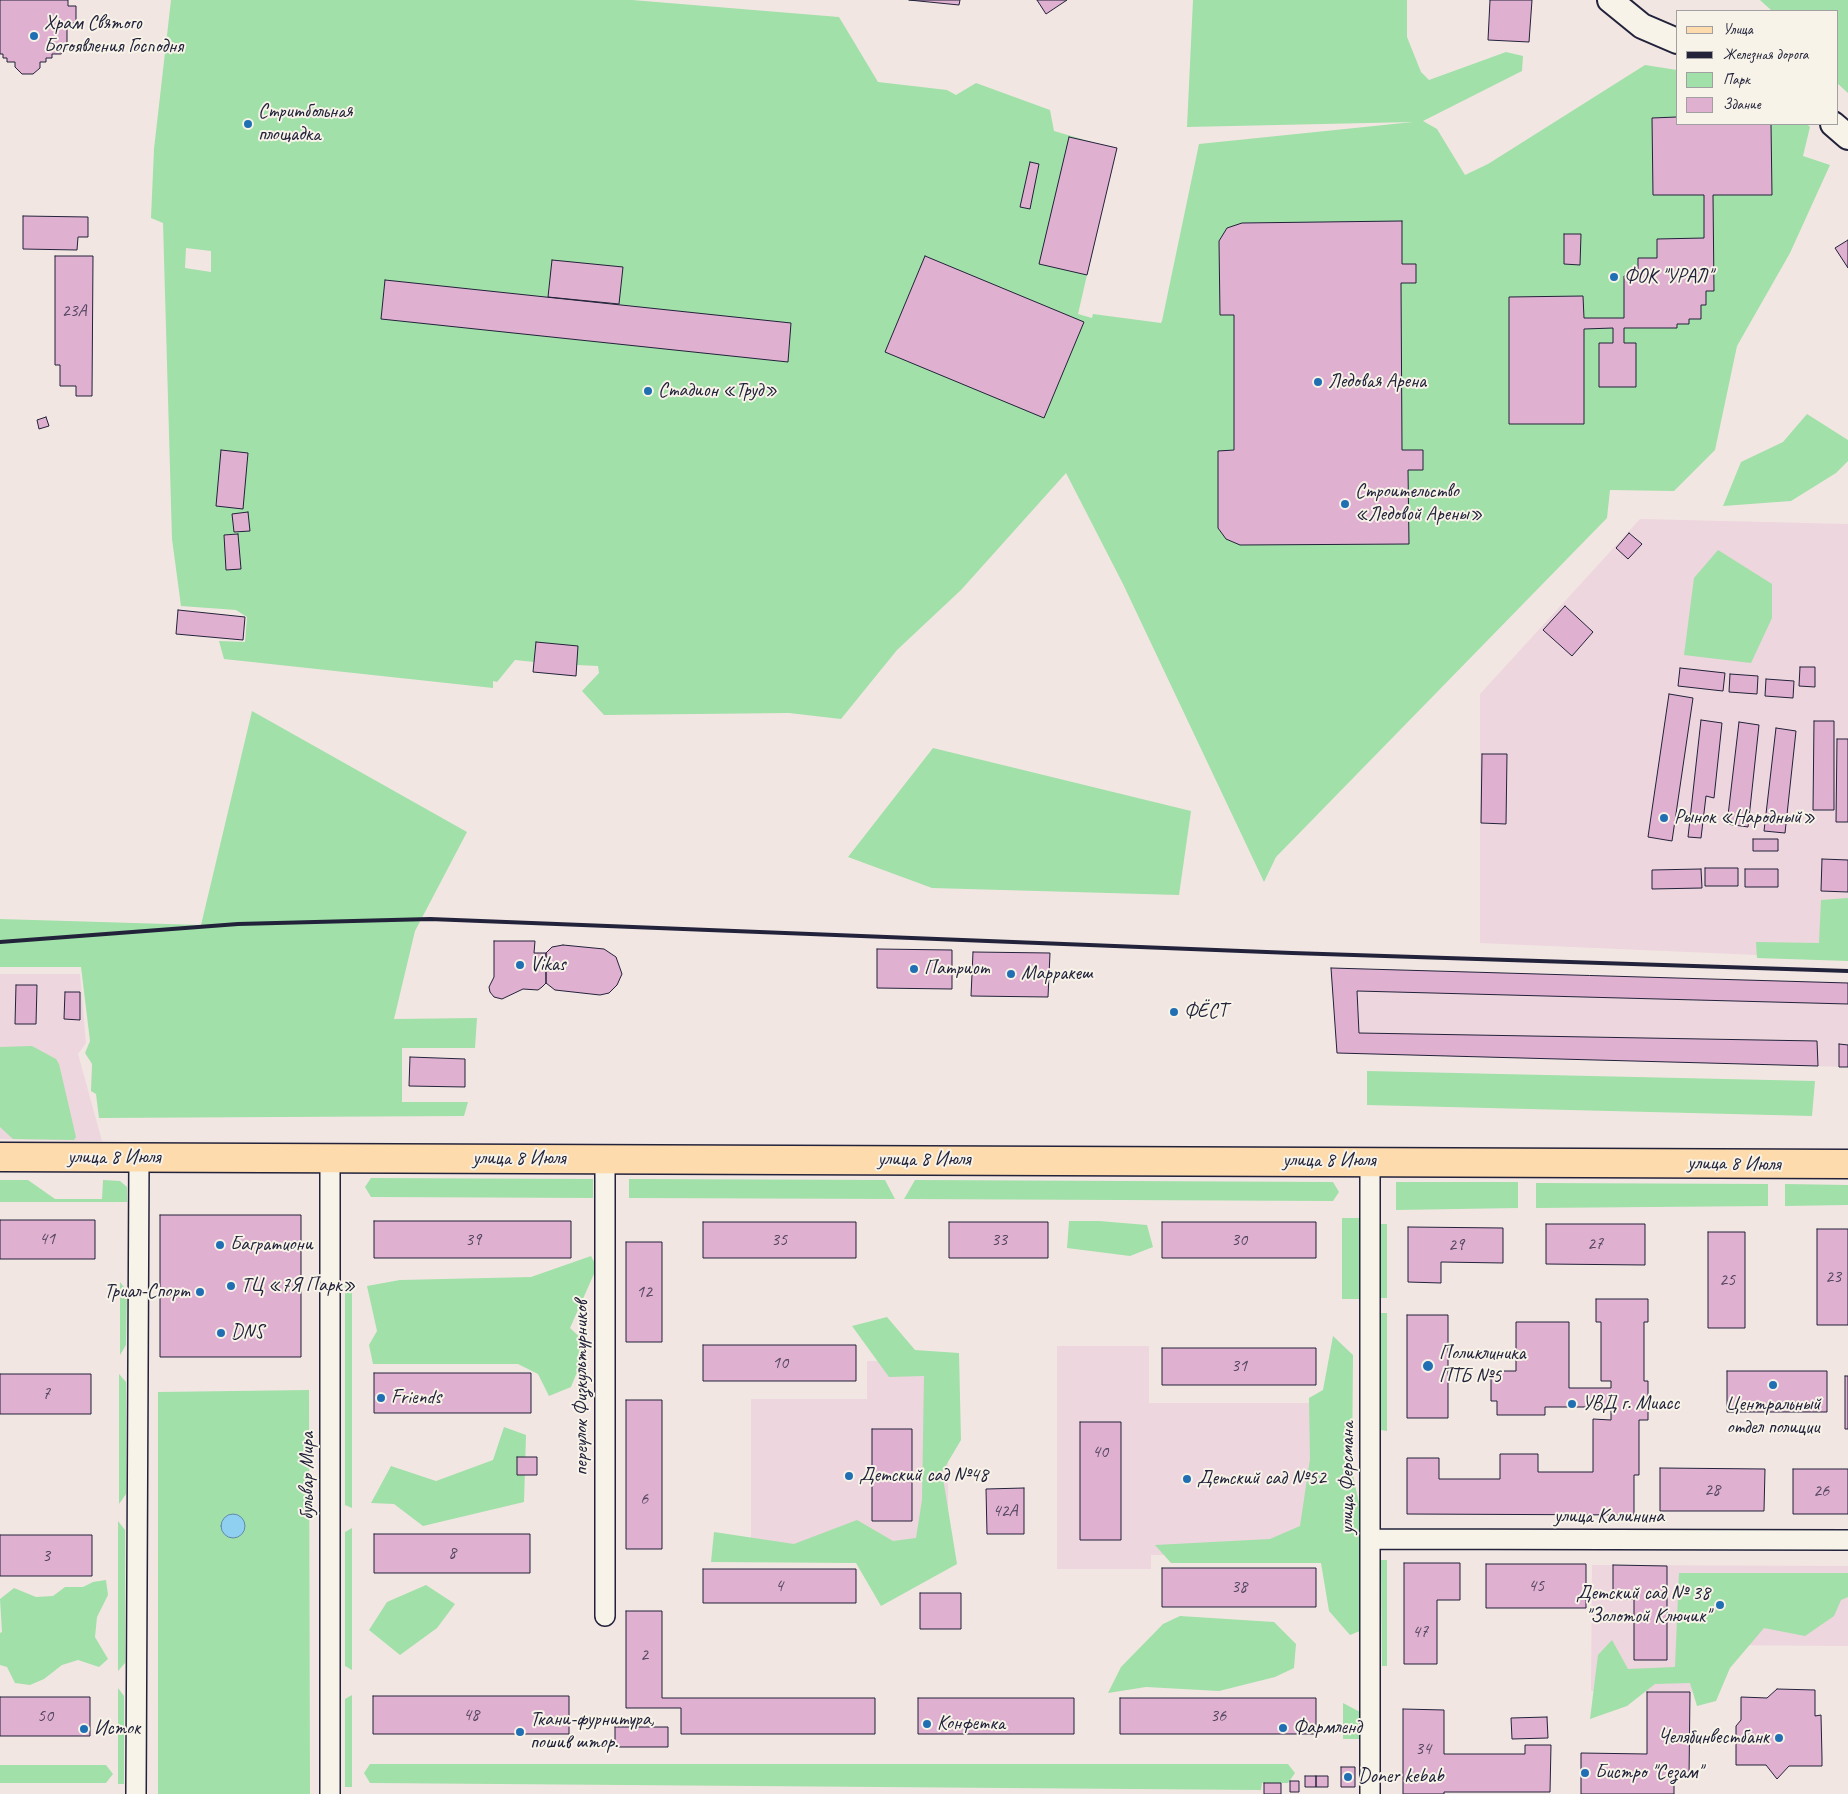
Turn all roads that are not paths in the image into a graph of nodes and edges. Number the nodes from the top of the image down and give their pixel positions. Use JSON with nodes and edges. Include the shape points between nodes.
{"nodes":[{"id":1,"x":1610,"y":0,"type":"edge"},
{"id":2,"x":1676,"y":41,"type":"edge"},
{"id":3,"x":1834,"y":125,"type":"edge"},
{"id":4,"x":1848,"y":137,"type":"edge"},
{"id":5,"x":0,"y":1157,"type":"edge"},
{"id":6,"x":139,"y":1158,"type":"junction"},
{"id":7,"x":330,"y":1158,"type":"junction"},
{"id":8,"x":605,"y":1159,"type":"junction"},
{"id":9,"x":1370,"y":1161,"type":"junction"},
{"id":10,"x":1848,"y":1164,"type":"edge"},
{"id":11,"x":1370,"y":1539,"type":"junction"},
{"id":12,"x":1848,"y":1540,"type":"edge"},
{"id":13,"x":605,"y":1616,"type":"dead end"},
{"id":14,"x":136,"y":1794,"type":"edge"},
{"id":15,"x":330,"y":1794,"type":"edge"},
{"id":16,"x":1370,"y":1794,"type":"edge"}],
"edges":[{"from":1,"to":2,"type":"street","via":[[1642,26]]},
{"from":3,"to":4,"type":"street"},
{"from":5,"to":6,"type":"main road","name":"улица 8 Июля"},
{"from":6,"to":7,"type":"main road","name":"улица 8 Июля"},
{"from":6,"to":14,"type":"street"},
{"from":7,"to":8,"type":"main road","name":"улица 8 Июля"},
{"from":7,"to":15,"type":"street","name":"бульвар Мира"},
{"from":8,"to":9,"type":"main road","name":"улица 8 Июля"},
{"from":8,"to":13,"type":"street","name":"переулок Физкультурников"},
{"from":9,"to":10,"type":"main road","name":"улица 8 Июля"},
{"from":9,"to":11,"type":"street","name":"улица Ферсмана"},
{"from":11,"to":12,"type":"street","name":"улица Калинина"},
{"from":11,"to":16,"type":"street","name":"улица Ферсмана"}]}
